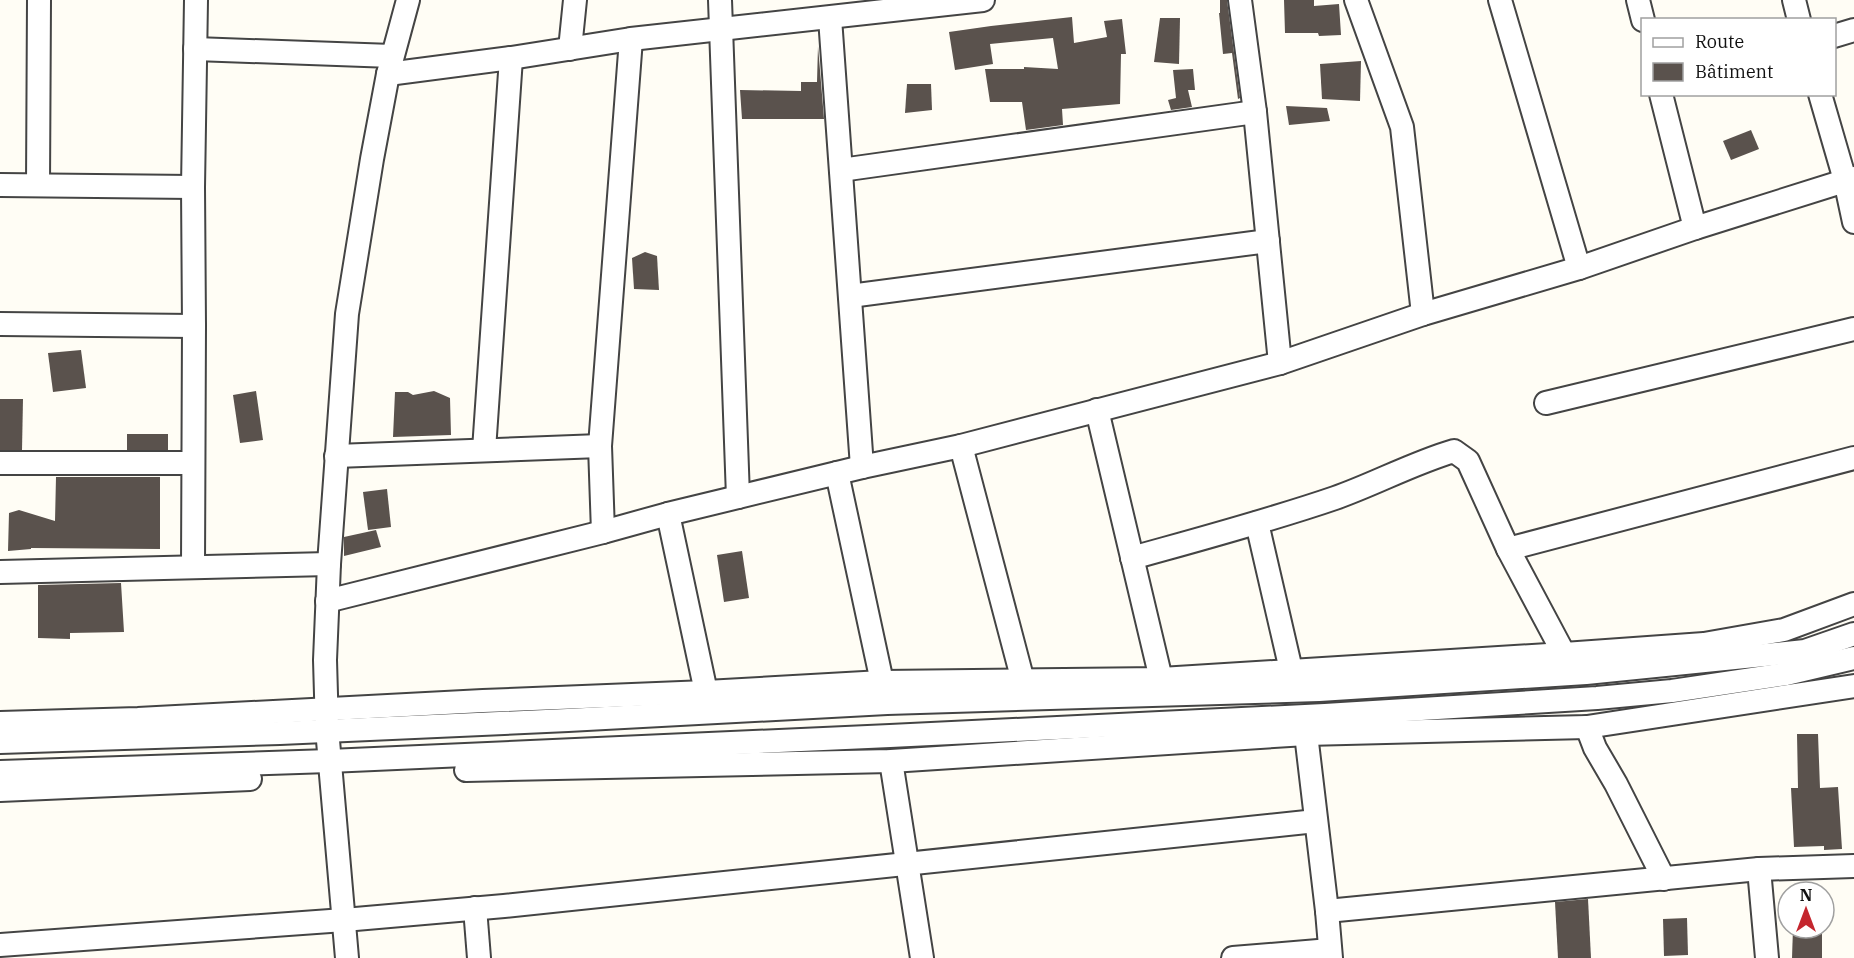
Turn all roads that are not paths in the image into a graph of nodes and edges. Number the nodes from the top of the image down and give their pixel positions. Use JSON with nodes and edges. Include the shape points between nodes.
{"nodes":[{"id":1,"x":39,"y":0,"type":"edge"},
{"id":2,"x":196,"y":0,"type":"edge"},
{"id":3,"x":408,"y":0,"type":"edge"},
{"id":4,"x":575,"y":0,"type":"edge"},
{"id":5,"x":720,"y":0,"type":"edge"},
{"id":6,"x":983,"y":0,"type":"edge"},
{"id":7,"x":1240,"y":0,"type":"edge"},
{"id":8,"x":1356,"y":0,"type":"edge"},
{"id":9,"x":1500,"y":0,"type":"edge"},
{"id":10,"x":1638,"y":0,"type":"edge"},
{"id":11,"x":1794,"y":0,"type":"edge"},
{"id":12,"x":830,"y":18,"type":"junction"},
{"id":13,"x":1642,"y":18,"type":"edge"},
{"id":14,"x":1798,"y":18,"type":"edge"},
{"id":15,"x":721,"y":29,"type":"junction"},
{"id":16,"x":1854,"y":30,"type":"edge"},
{"id":17,"x":1836,"y":35,"type":"edge"},
{"id":18,"x":631,"y":39,"type":"junction"},
{"id":19,"x":195,"y":49,"type":"junction"},
{"id":20,"x":570,"y":49,"type":"junction"},
{"id":21,"x":511,"y":58,"type":"junction"},
{"id":22,"x":390,"y":65,"type":"junction"},
{"id":23,"x":1662,"y":96,"type":"edge"},
{"id":24,"x":1821,"y":96,"type":"edge"},
{"id":25,"x":1255,"y":112,"type":"junction"},
{"id":26,"x":841,"y":170,"type":"junction"},
{"id":27,"x":1850,"y":179,"type":"edge"},
{"id":28,"x":0,"y":185,"type":"edge"},
{"id":29,"x":38,"y":185,"type":"junction"},
{"id":30,"x":192,"y":187,"type":"junction"},
{"id":31,"x":1854,"y":222,"type":"edge"},
{"id":32,"x":1695,"y":228,"type":"junction"},
{"id":33,"x":1268,"y":241,"type":"junction"},
{"id":34,"x":1579,"y":268,"type":"junction"},
{"id":35,"x":850,"y":296,"type":"junction"},
{"id":36,"x":1423,"y":314,"type":"junction"},
{"id":37,"x":0,"y":324,"type":"edge"},
{"id":38,"x":194,"y":326,"type":"junction"},
{"id":39,"x":1854,"y":329,"type":"edge"},
{"id":40,"x":1280,"y":363,"type":"junction"},
{"id":41,"x":1546,"y":403,"type":"dead end"},
{"id":42,"x":1097,"y":410,"type":"junction"},
{"id":43,"x":600,"y":446,"type":"junction"},
{"id":44,"x":961,"y":446,"type":"junction"},
{"id":45,"x":484,"y":450,"type":"junction"},
{"id":46,"x":336,"y":456,"type":"junction"},
{"id":47,"x":1854,"y":458,"type":"edge"},
{"id":48,"x":0,"y":463,"type":"edge"},
{"id":49,"x":193,"y":463,"type":"junction"},
{"id":50,"x":862,"y":467,"type":"junction"},
{"id":51,"x":837,"y":473,"type":"junction"},
{"id":52,"x":738,"y":497,"type":"junction"},
{"id":53,"x":668,"y":514,"type":"junction"},
{"id":54,"x":1257,"y":523,"type":"junction"},
{"id":55,"x":603,"y":532,"type":"junction"},
{"id":56,"x":1508,"y":549,"type":"junction"},
{"id":57,"x":1132,"y":558,"type":"junction"},
{"id":58,"x":329,"y":564,"type":"junction"},
{"id":59,"x":192,"y":567,"type":"junction"},
{"id":60,"x":0,"y":572,"type":"edge"},
{"id":61,"x":327,"y":601,"type":"junction"},
{"id":62,"x":1854,"y":604,"type":"edge"},
{"id":63,"x":1854,"y":634,"type":"edge"},
{"id":64,"x":1564,"y":654,"type":"junction"},
{"id":65,"x":1854,"y":658,"type":"edge"},
{"id":66,"x":1291,"y":670,"type":"junction"},
{"id":67,"x":1161,"y":679,"type":"junction"},
{"id":68,"x":1023,"y":681,"type":"junction"},
{"id":69,"x":882,"y":682,"type":"junction"},
{"id":70,"x":1854,"y":686,"type":"edge"},
{"id":71,"x":706,"y":693,"type":"junction"},
{"id":72,"x":327,"y":719,"type":"junction"},
{"id":73,"x":0,"y":723,"type":"edge"},
{"id":74,"x":1587,"y":726,"type":"junction"},
{"id":75,"x":1306,"y":734,"type":"junction"},
{"id":76,"x":0,"y":742,"type":"edge"},
{"id":77,"x":891,"y":761,"type":"junction"},
{"id":78,"x":330,"y":768,"type":"junction"},
{"id":79,"x":0,"y":772,"type":"edge"},
{"id":80,"x":0,"y":790,"type":"edge"},
{"id":81,"x":1316,"y":821,"type":"junction"},
{"id":82,"x":906,"y":863,"type":"junction"},
{"id":83,"x":1854,"y":866,"type":"edge"},
{"id":84,"x":1759,"y":869,"type":"junction"},
{"id":85,"x":1664,"y":879,"type":"junction"},
{"id":86,"x":475,"y":908,"type":"junction"},
{"id":87,"x":1328,"y":911,"type":"junction"},
{"id":88,"x":344,"y":920,"type":"junction"},
{"id":89,"x":0,"y":945,"type":"edge"},
{"id":90,"x":1330,"y":954,"type":"edge"},
{"id":91,"x":347,"y":958,"type":"edge"},
{"id":92,"x":479,"y":958,"type":"edge"},
{"id":93,"x":922,"y":958,"type":"edge"},
{"id":94,"x":1233,"y":958,"type":"edge"},
{"id":95,"x":1767,"y":958,"type":"edge"}],
"edges":[{"from":1,"to":29,"type":"street"},
{"from":2,"to":19,"type":"street"},
{"from":3,"to":22,"type":"street"},
{"from":4,"to":20,"type":"street"},
{"from":5,"to":15,"type":"street"},
{"from":6,"to":12,"type":"street"},
{"from":7,"to":25,"type":"street"},
{"from":8,"to":36,"type":"street","via":[[1402,127]]},
{"from":9,"to":34,"type":"street"},
{"from":10,"to":13,"type":"street"},
{"from":11,"to":14,"type":"street"},
{"from":12,"to":15,"type":"street"},
{"from":12,"to":26,"type":"street"},
{"from":15,"to":18,"type":"street"},
{"from":15,"to":52,"type":"street"},
{"from":16,"to":17,"type":"street"},
{"from":18,"to":20,"type":"street"},
{"from":18,"to":43,"type":"street"},
{"from":19,"to":22,"type":"street"},
{"from":19,"to":30,"type":"street"},
{"from":20,"to":21,"type":"street"},
{"from":21,"to":22,"type":"street"},
{"from":21,"to":45,"type":"street"},
{"from":22,"to":46,"type":"street","via":[[347,314]]},
{"from":23,"to":32,"type":"street"},
{"from":24,"to":27,"type":"street"},
{"from":25,"to":26,"type":"street"},
{"from":25,"to":33,"type":"street"},
{"from":26,"to":35,"type":"street"},
{"from":27,"to":31,"type":"street"},
{"from":27,"to":32,"type":"street"},
{"from":28,"to":29,"type":"street"},
{"from":29,"to":30,"type":"street"},
{"from":30,"to":38,"type":"street"},
{"from":32,"to":34,"type":"street"},
{"from":33,"to":35,"type":"street"},
{"from":33,"to":40,"type":"street"},
{"from":34,"to":36,"type":"street"},
{"from":35,"to":50,"type":"street"},
{"from":36,"to":40,"type":"street"},
{"from":37,"to":38,"type":"street"},
{"from":38,"to":49,"type":"street"},
{"from":39,"to":41,"type":"street"},
{"from":40,"to":42,"type":"street"},
{"from":42,"to":44,"type":"street"},
{"from":42,"to":57,"type":"street"},
{"from":43,"to":45,"type":"street"},
{"from":43,"to":55,"type":"street"},
{"from":44,"to":50,"type":"street"},
{"from":44,"to":68,"type":"street"},
{"from":45,"to":46,"type":"street"},
{"from":46,"to":58,"type":"street"},
{"from":47,"to":56,"type":"street"},
{"from":48,"to":49,"type":"street"},
{"from":49,"to":59,"type":"street"},
{"from":50,"to":51,"type":"street"},
{"from":51,"to":52,"type":"street"},
{"from":51,"to":69,"type":"street"},
{"from":52,"to":53,"type":"street"},
{"from":53,"to":55,"type":"street"},
{"from":53,"to":71,"type":"street"},
{"from":54,"to":56,"type":"street","via":[[1337,497],[1454,451],[1468,460]]},
{"from":54,"to":57,"type":"street"},
{"from":54,"to":66,"type":"street"},
{"from":55,"to":61,"type":"street"},
{"from":56,"to":64,"type":"street"},
{"from":57,"to":67,"type":"street"},
{"from":58,"to":59,"type":"street"},
{"from":58,"to":61,"type":"street"},
{"from":59,"to":60,"type":"street"},
{"from":61,"to":72,"type":"street"},
{"from":62,"to":64,"type":"street","via":[[1784,630],[1715,642]]},
{"from":63,"to":72,"type":"street","via":[[1805,651],[1586,673],[1319,690],[887,703],[568,720]]},
{"from":64,"to":66,"type":"street"},
{"from":65,"to":78,"type":"street","via":[[1774,676],[1597,698]]},
{"from":66,"to":67,"type":"street"},
{"from":67,"to":68,"type":"street"},
{"from":68,"to":69,"type":"street"},
{"from":69,"to":71,"type":"street"},
{"from":70,"to":74,"type":"street"},
{"from":71,"to":72,"type":"street"},
{"from":72,"to":73,"type":"street"},
{"from":72,"to":76,"type":"street","via":[[280,733]]},
{"from":72,"to":78,"type":"street"},
{"from":74,"to":75,"type":"street"},
{"from":74,"to":85,"type":"street"},
{"from":75,"to":77,"type":"street"},
{"from":75,"to":81,"type":"street"},
{"from":77,"to":78,"type":"street","via":[[474,770]]},
{"from":77,"to":82,"type":"street"},
{"from":78,"to":79,"type":"street"},
{"from":78,"to":80,"type":"street"},
{"from":78,"to":88,"type":"street"},
{"from":81,"to":82,"type":"street"},
{"from":81,"to":87,"type":"street"},
{"from":82,"to":86,"type":"street"},
{"from":82,"to":93,"type":"street"},
{"from":83,"to":84,"type":"street"},
{"from":84,"to":85,"type":"street"},
{"from":84,"to":95,"type":"street"},
{"from":85,"to":87,"type":"street"},
{"from":86,"to":88,"type":"street"},
{"from":86,"to":92,"type":"street"},
{"from":87,"to":90,"type":"street"},
{"from":88,"to":89,"type":"street"},
{"from":88,"to":91,"type":"street"},
{"from":90,"to":94,"type":"street"}]}
